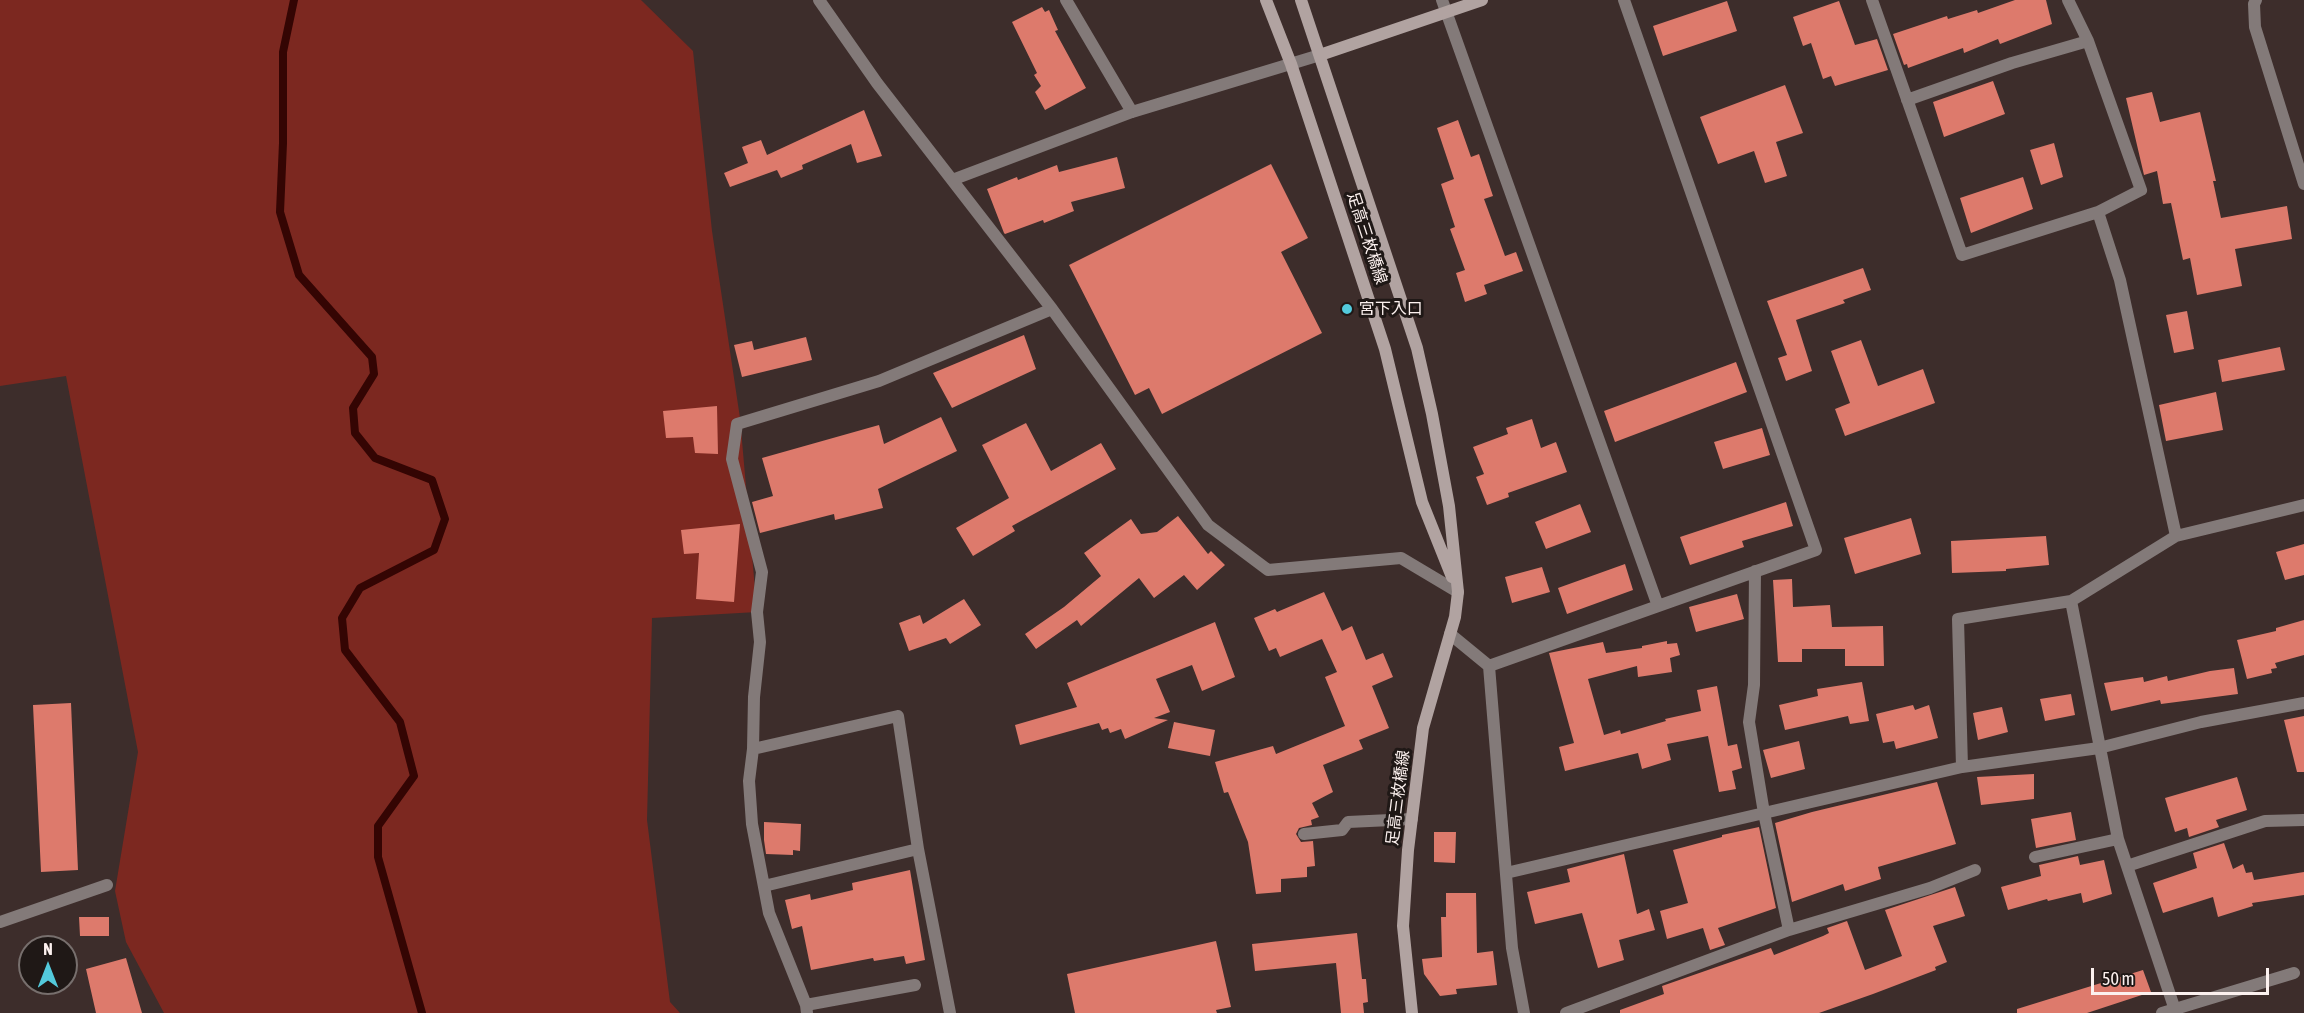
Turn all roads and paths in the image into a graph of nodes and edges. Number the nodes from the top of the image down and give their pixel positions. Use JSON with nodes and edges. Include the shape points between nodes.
{"nodes":[{"id":1,"x":819,"y":0,"type":"edge"},
{"id":2,"x":1066,"y":0,"type":"edge"},
{"id":3,"x":1266,"y":0,"type":"edge"},
{"id":4,"x":1301,"y":0,"type":"edge"},
{"id":5,"x":1482,"y":0,"type":"edge"},
{"id":6,"x":1624,"y":0,"type":"edge"},
{"id":7,"x":1872,"y":0,"type":"edge"},
{"id":8,"x":2068,"y":0,"type":"edge"},
{"id":9,"x":2256,"y":0,"type":"edge"},
{"id":10,"x":1444,"y":6,"type":"edge"},
{"id":11,"x":2088,"y":41,"type":"junction"},
{"id":12,"x":1320,"y":55,"type":"junction"},
{"id":13,"x":1291,"y":64,"type":"junction"},
{"id":14,"x":1907,"y":100,"type":"junction"},
{"id":15,"x":1132,"y":112,"type":"junction"},
{"id":16,"x":952,"y":180,"type":"junction"},
{"id":17,"x":2304,"y":184,"type":"edge"},
{"id":18,"x":2098,"y":212,"type":"junction"},
{"id":19,"x":1052,"y":309,"type":"junction"},
{"id":20,"x":2304,"y":505,"type":"edge"},
{"id":21,"x":2176,"y":536,"type":"junction"},
{"id":22,"x":1755,"y":571,"type":"junction"},
{"id":23,"x":1458,"y":592,"type":"junction"},
{"id":24,"x":2071,"y":602,"type":"junction"},
{"id":25,"x":1658,"y":606,"type":"junction"},
{"id":26,"x":1450,"y":634,"type":"junction"},
{"id":27,"x":1489,"y":666,"type":"junction"},
{"id":28,"x":2304,"y":703,"type":"edge"},
{"id":29,"x":2099,"y":748,"type":"junction"},
{"id":30,"x":753,"y":749,"type":"junction"},
{"id":31,"x":1962,"y":768,"type":"junction"},
{"id":32,"x":1764,"y":813,"type":"junction"},
{"id":33,"x":1412,"y":819,"type":"junction"},
{"id":34,"x":2304,"y":820,"type":"edge"},
{"id":35,"x":1304,"y":834,"type":"dead end"},
{"id":36,"x":2118,"y":839,"type":"junction"},
{"id":37,"x":918,"y":849,"type":"junction"},
{"id":38,"x":2035,"y":857,"type":"dead end"},
{"id":39,"x":2127,"y":866,"type":"junction"},
{"id":40,"x":1975,"y":870,"type":"dead end"},
{"id":41,"x":1506,"y":873,"type":"junction"},
{"id":42,"x":107,"y":885,"type":"dead end"},
{"id":43,"x":764,"y":886,"type":"junction"},
{"id":44,"x":0,"y":922,"type":"edge"},
{"id":45,"x":1790,"y":930,"type":"junction"},
{"id":46,"x":2294,"y":973,"type":"dead end"},
{"id":47,"x":915,"y":984,"type":"dead end"},
{"id":48,"x":806,"y":1009,"type":"edge"},
{"id":49,"x":2176,"y":1011,"type":"edge"},
{"id":50,"x":951,"y":1013,"type":"edge"},
{"id":51,"x":1412,"y":1013,"type":"edge"},
{"id":52,"x":1524,"y":1013,"type":"edge"},
{"id":53,"x":1566,"y":1013,"type":"edge"},
{"id":54,"x":2162,"y":1013,"type":"edge"}],
"edges":[{"from":1,"to":16,"type":"street"},
{"from":2,"to":15,"type":"street"},
{"from":3,"to":13,"type":"main road","name":"足高三枚橋線"},
{"from":4,"to":12,"type":"main road","name":"足高三枚橋線"},
{"from":5,"to":10,"type":"main road"},
{"from":6,"to":22,"type":"street","via":[[1816,550]]},
{"from":7,"to":14,"type":"street"},
{"from":8,"to":11,"type":"street"},
{"from":9,"to":17,"type":"street","via":[[2255,27]]},
{"from":10,"to":12,"type":"main road"},
{"from":10,"to":25,"type":"street"},
{"from":11,"to":14,"type":"street"},
{"from":11,"to":18,"type":"street","via":[[2141,190]]},
{"from":12,"to":13,"type":"street"},
{"from":12,"to":23,"type":"main road","name":"足高三枚橋線","via":[[1417,348],[1449,506]]},
{"from":13,"to":15,"type":"street"},
{"from":13,"to":23,"type":"main road","name":"足高三枚橋線","via":[[1385,349],[1422,502]]},
{"from":14,"to":18,"type":"street","via":[[1962,255]]},
{"from":15,"to":16,"type":"street"},
{"from":16,"to":19,"type":"street"},
{"from":18,"to":21,"type":"street","via":[[2120,280]]},
{"from":19,"to":23,"type":"street","via":[[1208,525],[1268,570],[1401,558]]},
{"from":19,"to":30,"type":"street","via":[[879,381],[737,424],[732,459],[762,572]]},
{"from":20,"to":21,"type":"street"},
{"from":21,"to":24,"type":"street"},
{"from":22,"to":25,"type":"street"},
{"from":22,"to":32,"type":"street","via":[[1754,685],[1749,722]]},
{"from":23,"to":26,"type":"main road","name":"足高三枚橋線"},
{"from":24,"to":29,"type":"street"},
{"from":24,"to":31,"type":"street","via":[[1958,619]]},
{"from":25,"to":27,"type":"street"},
{"from":26,"to":27,"type":"street"},
{"from":26,"to":33,"type":"main road","name":"足高三枚橋線","via":[[1424,728]]},
{"from":27,"to":41,"type":"street"},
{"from":28,"to":29,"type":"street","via":[[2201,722]]},
{"from":29,"to":31,"type":"street"},
{"from":29,"to":36,"type":"street"},
{"from":30,"to":37,"type":"street","via":[[898,716]]},
{"from":30,"to":43,"type":"street","via":[[749,781],[752,824]]},
{"from":31,"to":32,"type":"street"},
{"from":32,"to":41,"type":"street"},
{"from":32,"to":45,"type":"street"},
{"from":33,"to":35,"type":"street","via":[[1348,822],[1342,830]]},
{"from":33,"to":51,"type":"main road","name":"足高三枚橋線","via":[[1403,926]]},
{"from":34,"to":39,"type":"street","via":[[2265,821]]},
{"from":36,"to":38,"type":"street"},
{"from":36,"to":39,"type":"street"},
{"from":37,"to":43,"type":"street"},
{"from":37,"to":50,"type":"street"},
{"from":39,"to":49,"type":"street"},
{"from":40,"to":45,"type":"street","via":[[1930,888]]},
{"from":41,"to":52,"type":"street","via":[[1512,948]]},
{"from":42,"to":44,"type":"street"},
{"from":43,"to":48,"type":"street","via":[[769,913]]},
{"from":45,"to":53,"type":"street"},
{"from":46,"to":49,"type":"street"},
{"from":47,"to":48,"type":"street"},
{"from":49,"to":54,"type":"street"}]}
